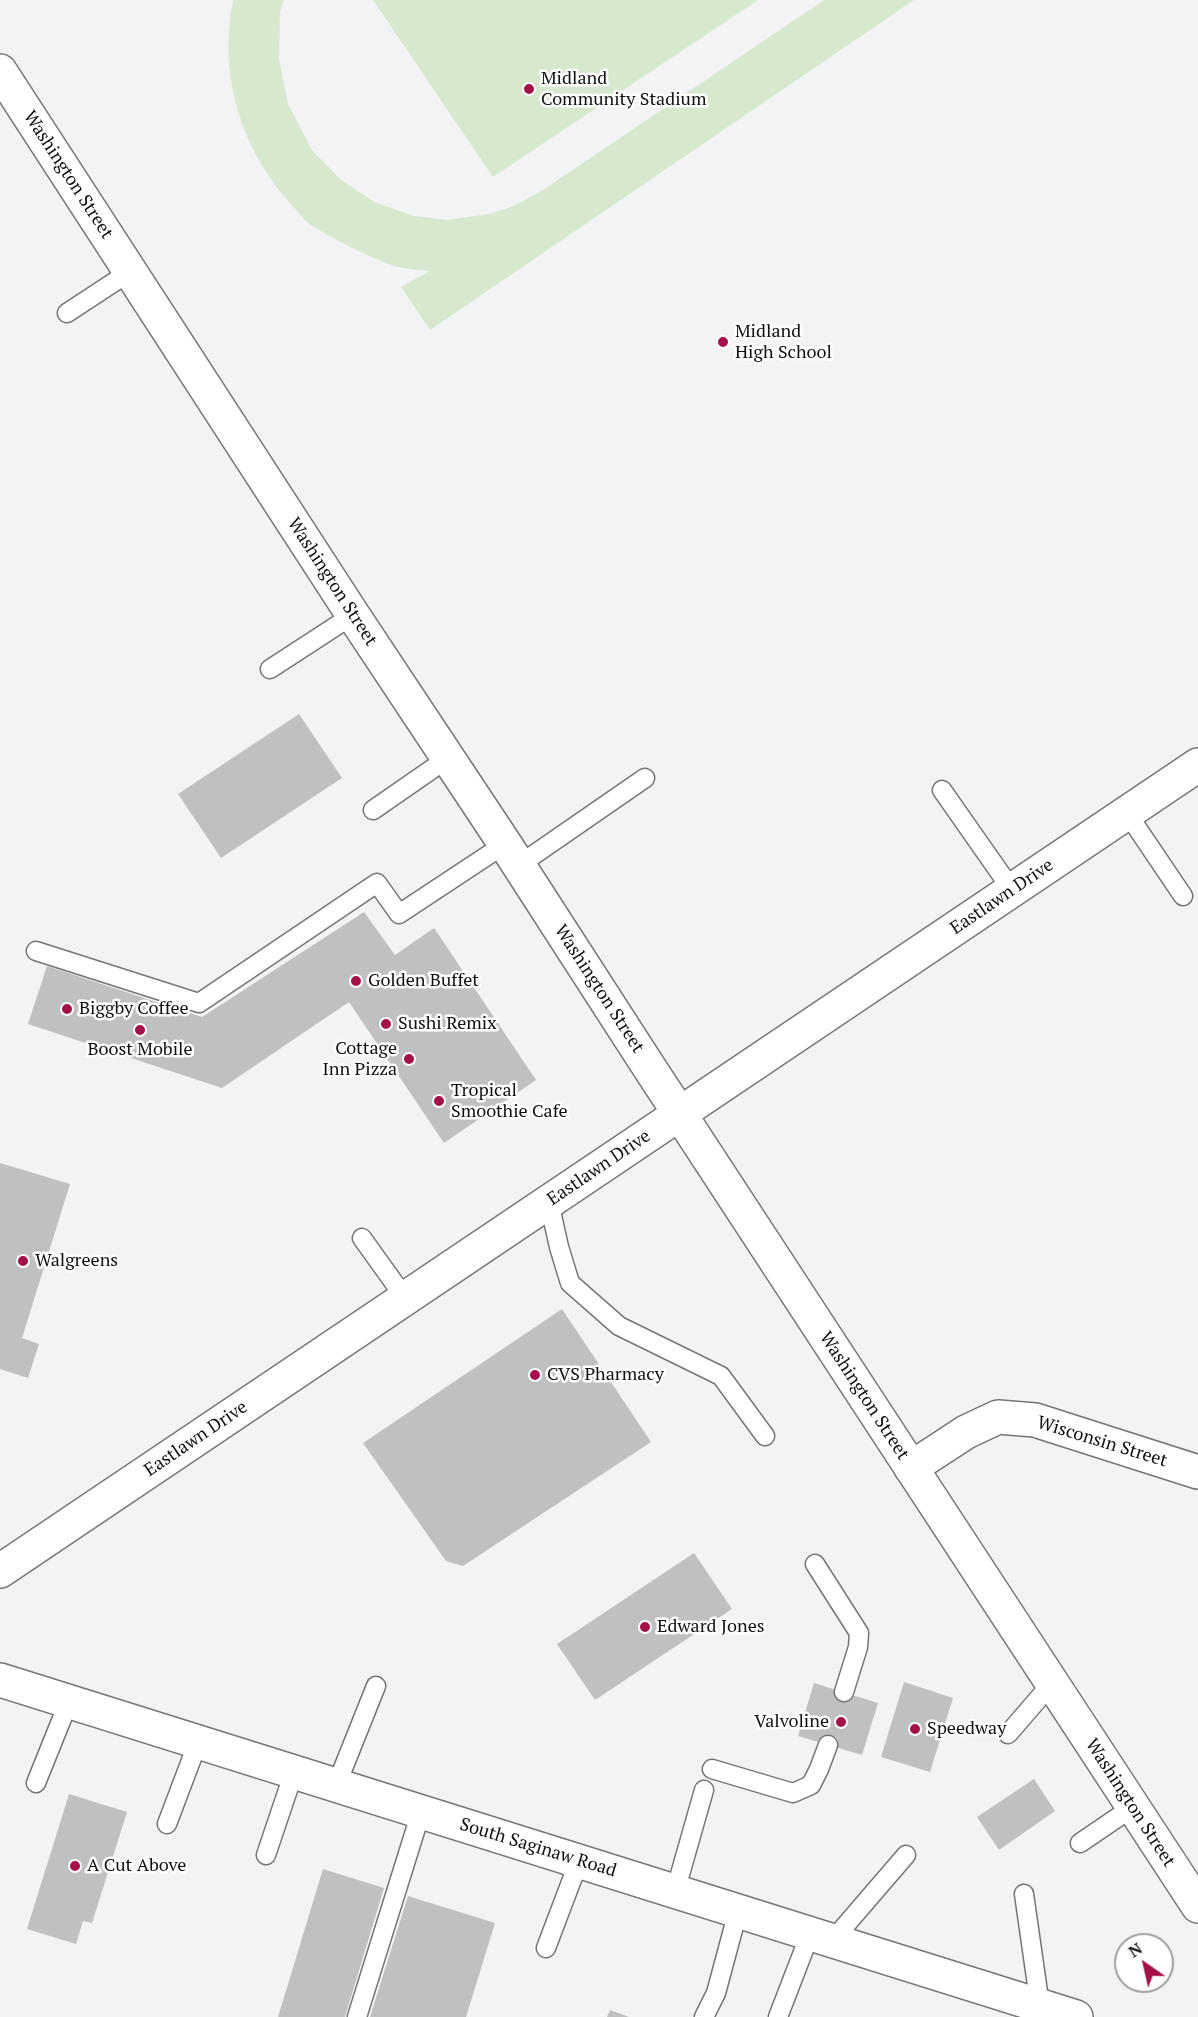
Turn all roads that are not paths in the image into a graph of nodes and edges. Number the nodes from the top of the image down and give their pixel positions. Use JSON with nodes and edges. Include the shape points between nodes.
{"nodes":[{"id":1,"x":0,"y":71,"type":"edge"},
{"id":2,"x":131,"y":271,"type":"junction"},
{"id":3,"x":67,"y":314,"type":"dead end"},
{"id":4,"x":353,"y":615,"type":"junction"},
{"id":5,"x":270,"y":669,"type":"dead end"},
{"id":6,"x":448,"y":758,"type":"junction"},
{"id":7,"x":1198,"y":765,"type":"edge"},
{"id":8,"x":645,"y":778,"type":"dead end"},
{"id":9,"x":942,"y":790,"type":"dead end"},
{"id":10,"x":373,"y":810,"type":"dead end"},
{"id":11,"x":1127,"y":813,"type":"junction"},
{"id":12,"x":512,"y":854,"type":"junction"},
{"id":13,"x":1012,"y":890,"type":"junction"},
{"id":14,"x":1183,"y":896,"type":"dead end"},
{"id":15,"x":36,"y":951,"type":"dead end"},
{"id":16,"x":680,"y":1114,"type":"junction"},
{"id":17,"x":549,"y":1202,"type":"junction"},
{"id":18,"x":362,"y":1238,"type":"dead end"},
{"id":19,"x":405,"y":1298,"type":"junction"},
{"id":20,"x":765,"y":1436,"type":"dead end"},
{"id":21,"x":911,"y":1468,"type":"junction"},
{"id":22,"x":1198,"y":1472,"type":"edge"},
{"id":23,"x":815,"y":1564,"type":"dead end"},
{"id":24,"x":0,"y":1571,"type":"edge"},
{"id":25,"x":0,"y":1680,"type":"edge"},
{"id":26,"x":1052,"y":1683,"type":"junction"},
{"id":27,"x":376,"y":1686,"type":"dead end"},
{"id":28,"x":844,"y":1692,"type":"dead end"},
{"id":29,"x":69,"y":1701,"type":"junction"},
{"id":30,"x":1008,"y":1734,"type":"dead end"},
{"id":31,"x":198,"y":1742,"type":"junction"},
{"id":32,"x":828,"y":1745,"type":"dead end"},
{"id":33,"x":712,"y":1769,"type":"dead end"},
{"id":34,"x":294,"y":1772,"type":"junction"},
{"id":35,"x":36,"y":1783,"type":"dead end"},
{"id":36,"x":336,"y":1786,"type":"junction"},
{"id":37,"x":704,"y":1790,"type":"dead end"},
{"id":38,"x":1133,"y":1807,"type":"junction"},
{"id":39,"x":421,"y":1812,"type":"junction"},
{"id":40,"x":167,"y":1824,"type":"dead end"},
{"id":41,"x":1080,"y":1843,"type":"dead end"},
{"id":42,"x":266,"y":1855,"type":"dead end"},
{"id":43,"x":906,"y":1855,"type":"dead end"},
{"id":44,"x":579,"y":1862,"type":"junction"},
{"id":45,"x":675,"y":1892,"type":"junction"},
{"id":46,"x":1024,"y":1894,"type":"dead end"},
{"id":47,"x":1198,"y":1906,"type":"edge"},
{"id":48,"x":738,"y":1911,"type":"junction"},
{"id":49,"x":821,"y":1938,"type":"junction"},
{"id":50,"x":546,"y":1948,"type":"dead end"},
{"id":51,"x":1040,"y":2006,"type":"junction"},
{"id":52,"x":357,"y":2017,"type":"edge"},
{"id":53,"x":704,"y":2017,"type":"edge"},
{"id":54,"x":778,"y":2017,"type":"edge"},
{"id":55,"x":1076,"y":2017,"type":"edge"}],
"edges":[{"from":1,"to":2,"type":"street","name":"Washington Street"},
{"from":2,"to":3,"type":"lane"},
{"from":2,"to":4,"type":"street","name":"Washington Street"},
{"from":4,"to":5,"type":"lane"},
{"from":4,"to":6,"type":"street","name":"Washington Street"},
{"from":6,"to":10,"type":"lane"},
{"from":6,"to":12,"type":"street","name":"Washington Street"},
{"from":7,"to":11,"type":"street","name":"Eastlawn Drive"},
{"from":8,"to":12,"type":"lane"},
{"from":9,"to":13,"type":"lane"},
{"from":11,"to":13,"type":"street","name":"Eastlawn Drive"},
{"from":11,"to":14,"type":"lane"},
{"from":12,"to":15,"type":"lane","via":[[399,914],[377,883],[199,1003]]},
{"from":12,"to":16,"type":"street","name":"Washington Street"},
{"from":13,"to":16,"type":"street","name":"Eastlawn Drive"},
{"from":16,"to":17,"type":"street","name":"Eastlawn Drive"},
{"from":16,"to":21,"type":"street","name":"Washington Street"},
{"from":17,"to":19,"type":"street","name":"Eastlawn Drive"},
{"from":17,"to":20,"type":"lane","via":[[570,1283],[619,1326],[721,1376]]},
{"from":18,"to":19,"type":"lane"},
{"from":19,"to":24,"type":"street","name":"Eastlawn Drive"},
{"from":21,"to":22,"type":"street","name":"Wisconsin Street","via":[[966,1432],[998,1417],[1035,1420]]},
{"from":21,"to":26,"type":"street","name":"Washington Street"},
{"from":23,"to":28,"type":"lane","via":[[859,1633]]},
{"from":25,"to":29,"type":"street","name":"South Saginaw Road"},
{"from":26,"to":30,"type":"lane"},
{"from":26,"to":38,"type":"street","name":"Washington Street"},
{"from":27,"to":36,"type":"lane"},
{"from":29,"to":31,"type":"street","name":"South Saginaw Road"},
{"from":29,"to":35,"type":"lane"},
{"from":31,"to":34,"type":"street","name":"South Saginaw Road"},
{"from":31,"to":40,"type":"lane"},
{"from":32,"to":33,"type":"lane","via":[[811,1785],[793,1793]]},
{"from":34,"to":36,"type":"street","name":"South Saginaw Road"},
{"from":34,"to":42,"type":"lane"},
{"from":36,"to":39,"type":"street","name":"South Saginaw Road"},
{"from":37,"to":45,"type":"lane"},
{"from":38,"to":41,"type":"lane"},
{"from":38,"to":47,"type":"street","name":"Washington Street"},
{"from":39,"to":44,"type":"street","name":"South Saginaw Road"},
{"from":39,"to":52,"type":"lane"},
{"from":43,"to":49,"type":"lane"},
{"from":44,"to":45,"type":"street","name":"South Saginaw Road"},
{"from":44,"to":50,"type":"lane"},
{"from":45,"to":48,"type":"street","name":"South Saginaw Road"},
{"from":46,"to":51,"type":"lane"},
{"from":48,"to":49,"type":"street","name":"South Saginaw Road"},
{"from":48,"to":53,"type":"lane","via":[[717,1993]]},
{"from":49,"to":51,"type":"street","name":"South Saginaw Road"},
{"from":49,"to":54,"type":"lane"},
{"from":51,"to":55,"type":"street","name":"South Saginaw Road"}]}
